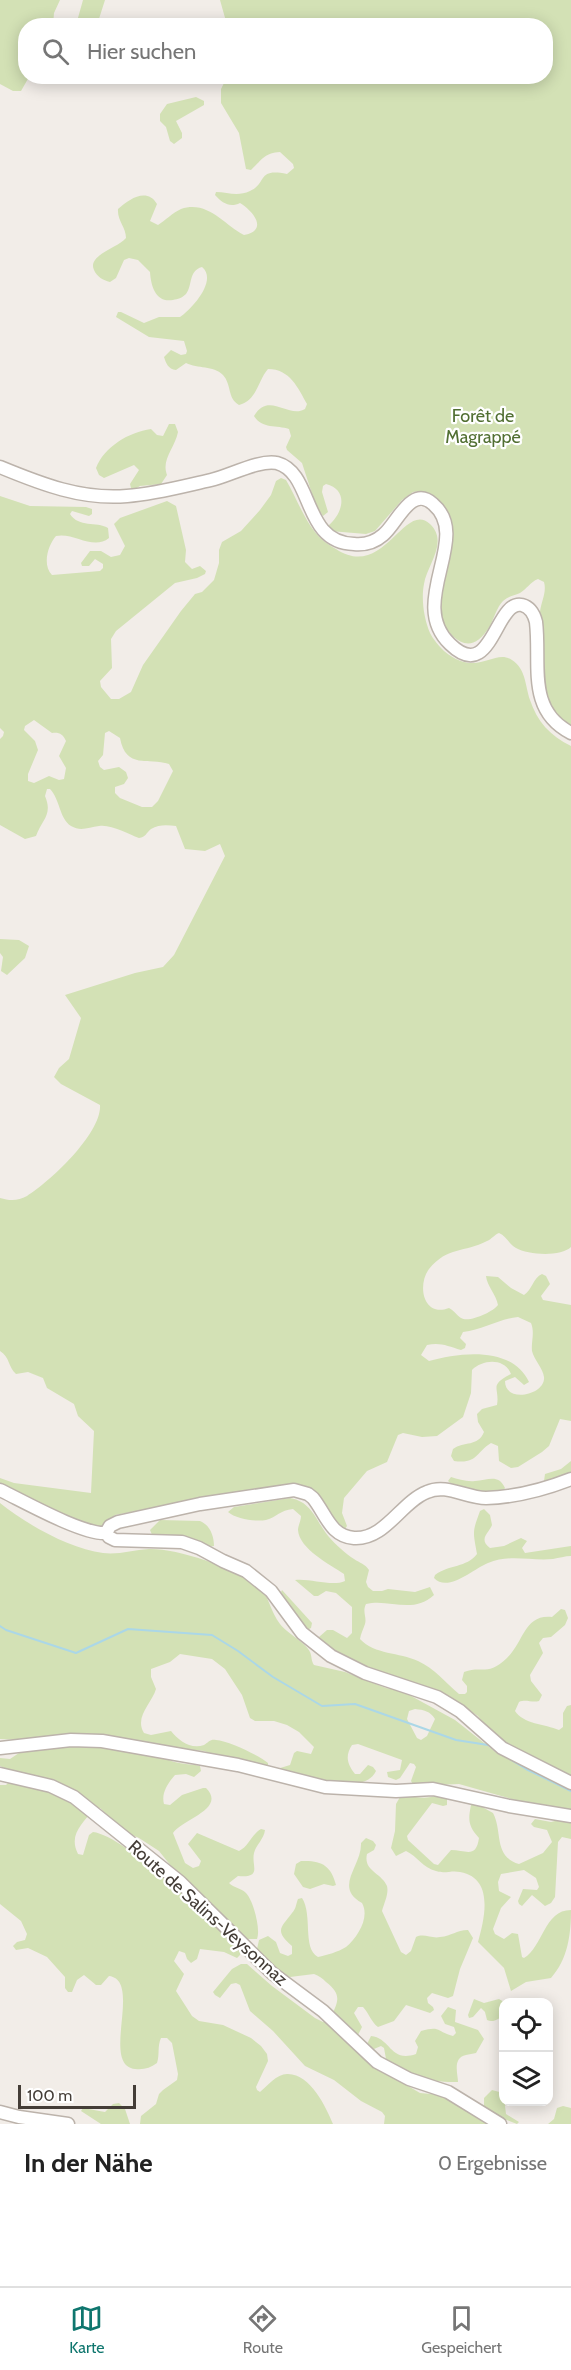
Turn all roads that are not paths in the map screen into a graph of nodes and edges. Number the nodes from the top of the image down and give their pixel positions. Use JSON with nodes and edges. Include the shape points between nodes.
{"nodes":[{"id":1,"x":0,"y":467,"type":"edge"},
{"id":2,"x":571,"y":733,"type":"edge"},
{"id":3,"x":571,"y":1479,"type":"edge"},
{"id":4,"x":0,"y":1490,"type":"edge"},
{"id":5,"x":106,"y":1533,"type":"junction"},
{"id":6,"x":0,"y":1748,"type":"edge"},
{"id":7,"x":0,"y":1774,"type":"edge"},
{"id":8,"x":571,"y":1783,"type":"edge"},
{"id":9,"x":571,"y":1816,"type":"edge"},
{"id":10,"x":0,"y":2112,"type":"edge"},
{"id":11,"x":68,"y":2124,"type":"edge"},
{"id":12,"x":500,"y":2124,"type":"edge"}],
"edges":[{"from":1,"to":2,"type":"street","via":[[74,493],[125,496],[276,463],[292,474],[322,528],[337,541],[352,544],[378,539],[408,503],[427,500],[441,515],[445,533],[433,607],[441,634],[459,651],[476,652],[490,643],[509,609],[515,605],[526,607],[536,622],[543,706],[550,718]]},
{"from":3,"to":5,"type":"street","via":[[510,1496],[476,1497],[431,1490],[376,1532],[360,1538],[336,1532],[313,1498],[294,1490],[128,1519],[112,1524]]},
{"from":4,"to":5,"type":"street","via":[[79,1527]]},
{"from":5,"to":8,"type":"street","via":[[115,1540],[187,1544],[246,1571],[271,1590],[298,1629],[331,1656],[365,1673],[437,1697],[460,1711],[502,1748]]},
{"from":6,"to":9,"type":"street","via":[[71,1740],[102,1741],[238,1765],[325,1787],[433,1789]]},
{"from":7,"to":12,"type":"street","name":"Route de Salins-Veysonnaz","via":[[51,1786],[74,1797],[180,1882],[272,1973],[323,2011],[377,2062],[399,2075],[448,2092]]},
{"from":10,"to":11,"type":"street"}]}
